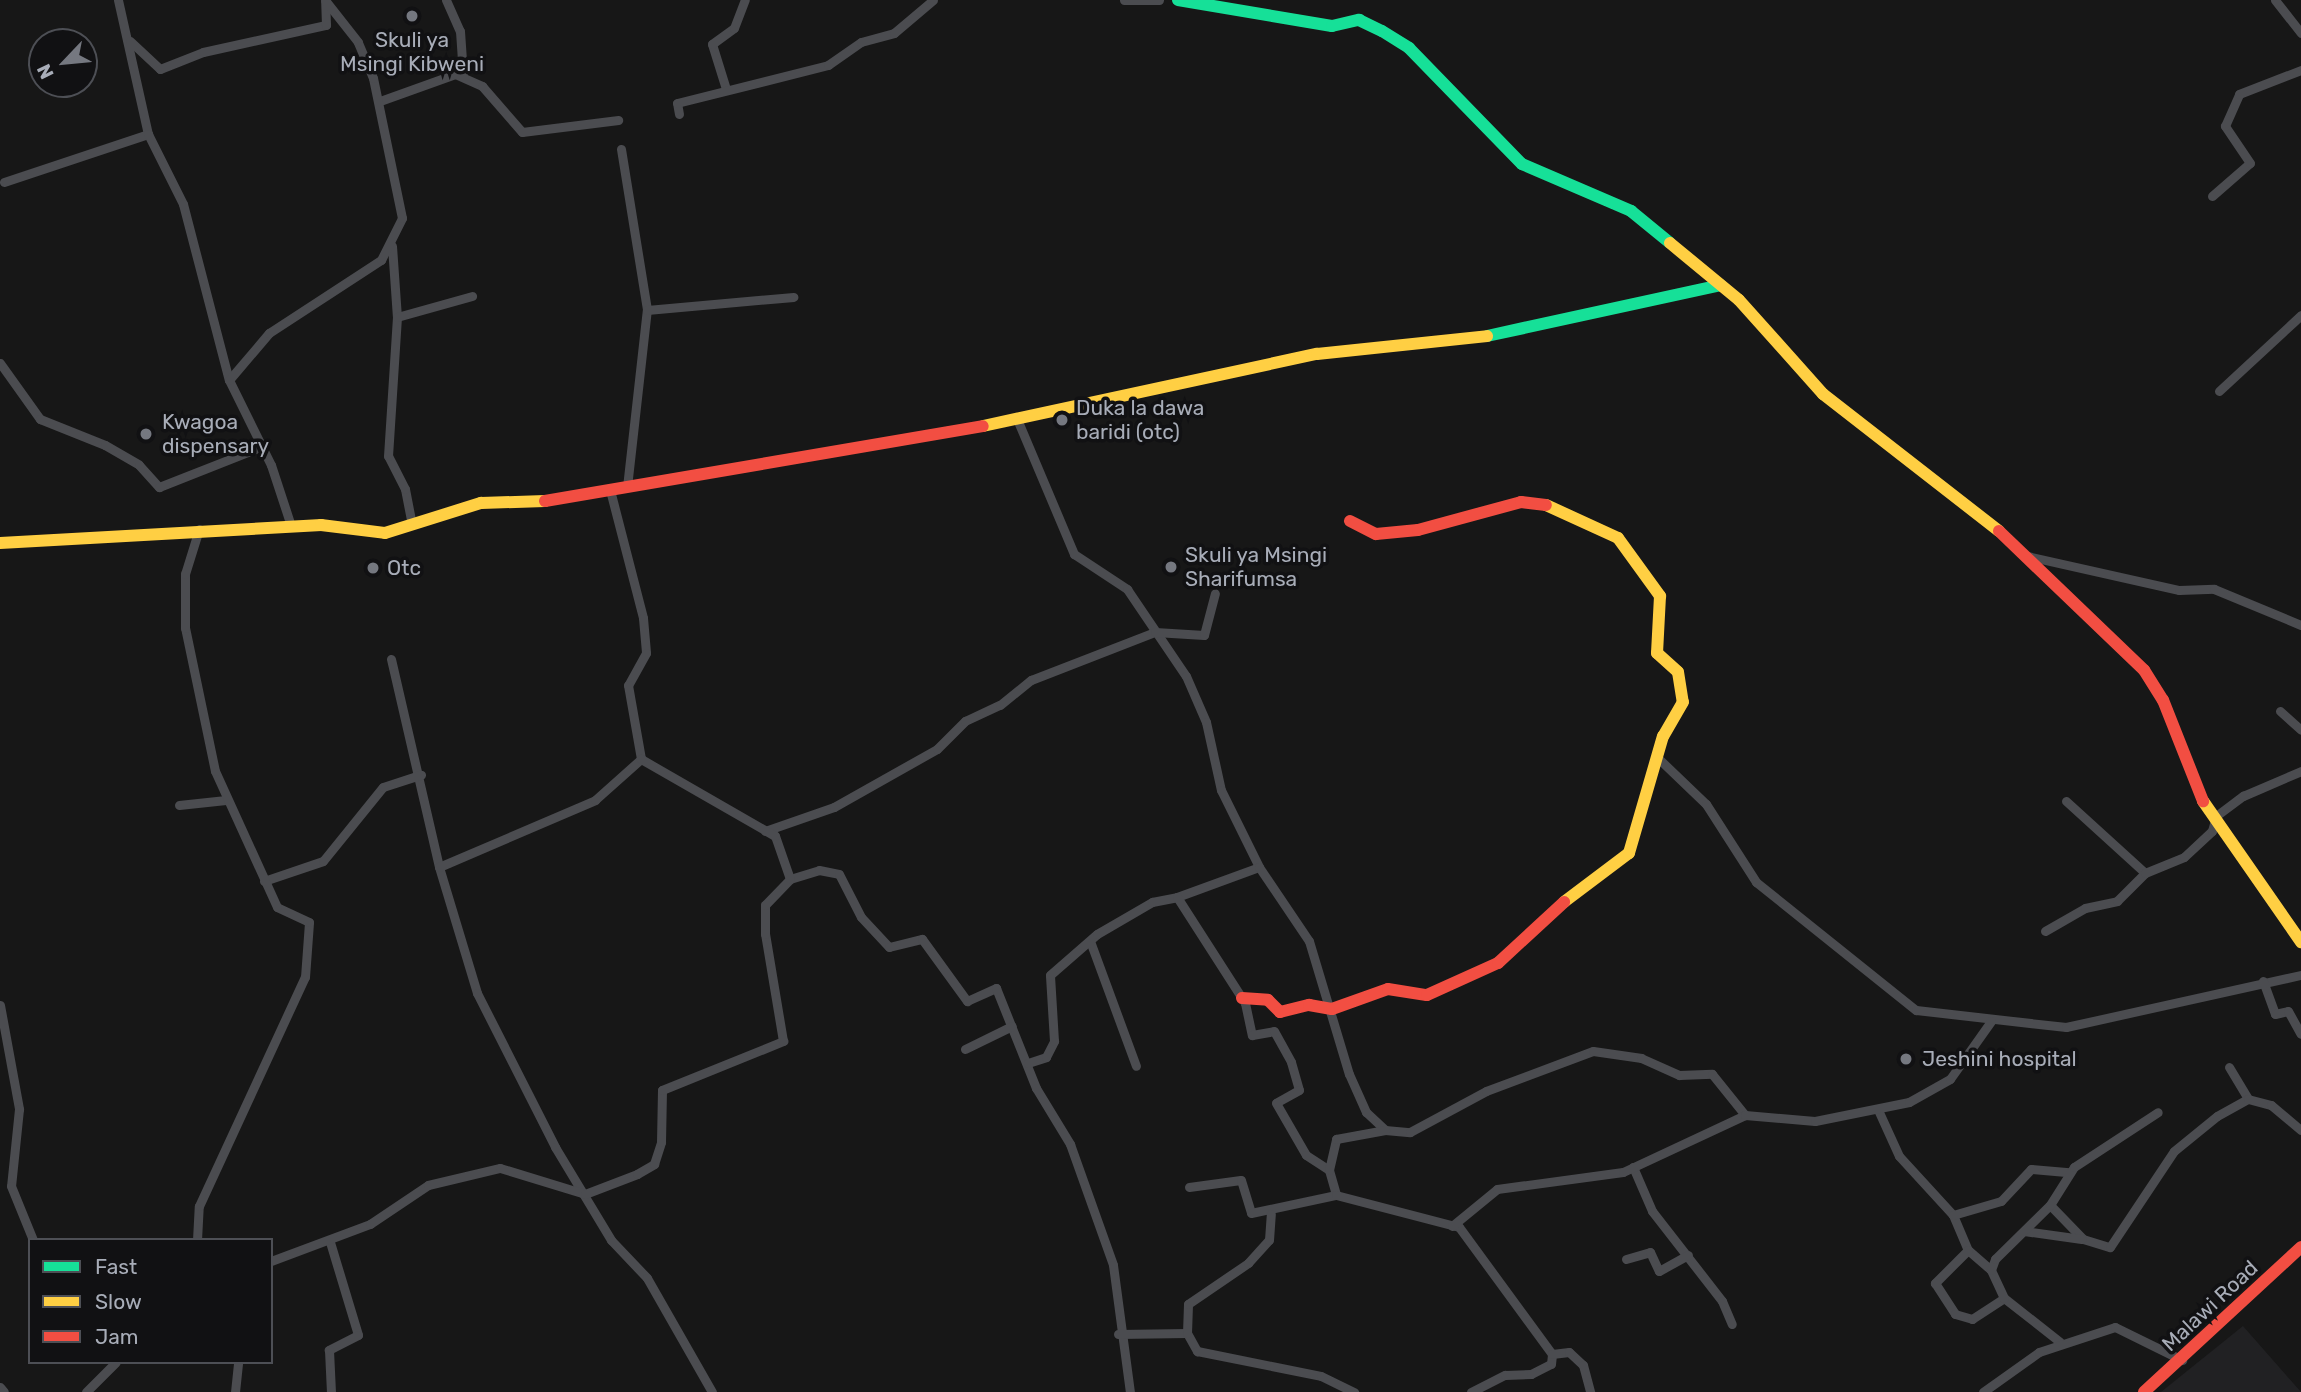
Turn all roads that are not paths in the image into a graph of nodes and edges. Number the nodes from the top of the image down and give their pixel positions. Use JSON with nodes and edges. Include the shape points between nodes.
{"nodes":[{"id":1,"x":118,"y":0,"type":"edge"},
{"id":2,"x":446,"y":0,"type":"edge"},
{"id":3,"x":745,"y":0,"type":"edge"},
{"id":4,"x":933,"y":0,"type":"edge"},
{"id":5,"x":1124,"y":0,"type":"edge"},
{"id":6,"x":1159,"y":0,"type":"edge"},
{"id":7,"x":1178,"y":0,"type":"edge"},
{"id":8,"x":2275,"y":0,"type":"edge"},
{"id":9,"x":2301,"y":33,"type":"edge"},
{"id":10,"x":130,"y":41,"type":"junction"},
{"id":11,"x":2301,"y":70,"type":"edge"},
{"id":12,"x":463,"y":75,"type":"junction"},
{"id":13,"x":726,"y":89,"type":"junction"},
{"id":14,"x":380,"y":100,"type":"junction"},
{"id":15,"x":678,"y":114,"type":"dead end"},
{"id":16,"x":618,"y":120,"type":"dead end"},
{"id":17,"x":148,"y":134,"type":"junction"},
{"id":18,"x":621,"y":149,"type":"dead end"},
{"id":19,"x":4,"y":182,"type":"dead end"},
{"id":20,"x":2212,"y":196,"type":"dead end"},
{"id":21,"x":392,"y":243,"type":"junction"},
{"id":22,"x":1721,"y":285,"type":"junction"},
{"id":23,"x":472,"y":296,"type":"dead end"},
{"id":24,"x":793,"y":297,"type":"dead end"},
{"id":25,"x":647,"y":310,"type":"junction"},
{"id":26,"x":2301,"y":315,"type":"edge"},
{"id":27,"x":397,"y":317,"type":"junction"},
{"id":28,"x":0,"y":363,"type":"edge"},
{"id":29,"x":229,"y":380,"type":"junction"},
{"id":30,"x":2219,"y":391,"type":"dead end"},
{"id":31,"x":1017,"y":419,"type":"junction"},
{"id":32,"x":263,"y":446,"type":"junction"},
{"id":33,"x":627,"y":487,"type":"junction"},
{"id":34,"x":610,"y":490,"type":"junction"},
{"id":35,"x":1350,"y":521,"type":"dead end"},
{"id":36,"x":412,"y":525,"type":"junction"},
{"id":37,"x":291,"y":526,"type":"junction"},
{"id":38,"x":199,"y":529,"type":"junction"},
{"id":39,"x":0,"y":543,"type":"edge"},
{"id":40,"x":2024,"y":555,"type":"junction"},
{"id":41,"x":1215,"y":593,"type":"dead end"},
{"id":42,"x":2301,"y":625,"type":"edge"},
{"id":43,"x":1155,"y":632,"type":"junction"},
{"id":44,"x":391,"y":660,"type":"dead end"},
{"id":45,"x":2280,"y":711,"type":"dead end"},
{"id":46,"x":2301,"y":730,"type":"edge"},
{"id":47,"x":641,"y":759,"type":"junction"},
{"id":48,"x":1660,"y":759,"type":"junction"},
{"id":49,"x":2301,"y":771,"type":"edge"},
{"id":50,"x":421,"y":775,"type":"junction"},
{"id":51,"x":226,"y":800,"type":"junction"},
{"id":52,"x":2066,"y":801,"type":"dead end"},
{"id":53,"x":179,"y":805,"type":"dead end"},
{"id":54,"x":2216,"y":816,"type":"junction"},
{"id":55,"x":765,"y":831,"type":"junction"},
{"id":56,"x":439,"y":867,"type":"junction"},
{"id":57,"x":1259,"y":867,"type":"junction"},
{"id":58,"x":2145,"y":873,"type":"junction"},
{"id":59,"x":790,"y":880,"type":"junction"},
{"id":60,"x":264,"y":881,"type":"junction"},
{"id":61,"x":1177,"y":897,"type":"junction"},
{"id":62,"x":2045,"y":931,"type":"dead end"},
{"id":63,"x":1090,"y":941,"type":"junction"},
{"id":64,"x":2301,"y":942,"type":"edge"},
{"id":65,"x":2301,"y":975,"type":"edge"},
{"id":66,"x":2263,"y":981,"type":"junction"},
{"id":67,"x":1242,"y":998,"type":"junction"},
{"id":68,"x":0,"y":1005,"type":"edge"},
{"id":69,"x":1332,"y":1009,"type":"junction"},
{"id":70,"x":1991,"y":1021,"type":"junction"},
{"id":71,"x":1012,"y":1026,"type":"junction"},
{"id":72,"x":2301,"y":1034,"type":"edge"},
{"id":73,"x":965,"y":1049,"type":"dead end"},
{"id":74,"x":1028,"y":1063,"type":"junction"},
{"id":75,"x":1136,"y":1066,"type":"dead end"},
{"id":76,"x":2230,"y":1067,"type":"dead end"},
{"id":77,"x":12,"y":1082,"type":"junction"},
{"id":78,"x":0,"y":1084,"type":"edge"},
{"id":79,"x":2248,"y":1099,"type":"junction"},
{"id":80,"x":1879,"y":1112,"type":"junction"},
{"id":81,"x":2158,"y":1112,"type":"dead end"},
{"id":82,"x":1745,"y":1115,"type":"junction"},
{"id":83,"x":1385,"y":1130,"type":"junction"},
{"id":84,"x":2301,"y":1130,"type":"edge"},
{"id":85,"x":1633,"y":1167,"type":"junction"},
{"id":86,"x":1329,"y":1170,"type":"junction"},
{"id":87,"x":2068,"y":1172,"type":"junction"},
{"id":88,"x":1189,"y":1187,"type":"dead end"},
{"id":89,"x":584,"y":1194,"type":"junction"},
{"id":90,"x":1336,"y":1195,"type":"junction"},
{"id":91,"x":2050,"y":1205,"type":"junction"},
{"id":92,"x":1271,"y":1214,"type":"junction"},
{"id":93,"x":1953,"y":1214,"type":"junction"},
{"id":94,"x":1452,"y":1226,"type":"junction"},
{"id":95,"x":2024,"y":1231,"type":"junction"},
{"id":96,"x":32,"y":1238,"type":"edge"},
{"id":97,"x":197,"y":1238,"type":"edge"},
{"id":98,"x":2083,"y":1239,"type":"junction"},
{"id":99,"x":330,"y":1242,"type":"junction"},
{"id":100,"x":2301,"y":1247,"type":"edge"},
{"id":101,"x":1968,"y":1250,"type":"junction"},
{"id":102,"x":1688,"y":1255,"type":"junction"},
{"id":103,"x":1626,"y":1259,"type":"dead end"},
{"id":104,"x":273,"y":1260,"type":"edge"},
{"id":105,"x":1991,"y":1270,"type":"junction"},
{"id":106,"x":2004,"y":1298,"type":"junction"},
{"id":107,"x":1732,"y":1324,"type":"dead end"},
{"id":108,"x":1187,"y":1333,"type":"junction"},
{"id":109,"x":1118,"y":1334,"type":"junction"},
{"id":110,"x":2060,"y":1342,"type":"junction"},
{"id":111,"x":1552,"y":1354,"type":"junction"},
{"id":112,"x":2182,"y":1360,"type":"junction"},
{"id":113,"x":238,"y":1364,"type":"edge"},
{"id":114,"x":105,"y":1365,"type":"edge"},
{"id":115,"x":0,"y":1387,"type":"edge"},
{"id":116,"x":4,"y":1392,"type":"edge"},
{"id":117,"x":86,"y":1392,"type":"edge"},
{"id":118,"x":235,"y":1392,"type":"edge"},
{"id":119,"x":331,"y":1392,"type":"edge"},
{"id":120,"x":712,"y":1392,"type":"edge"},
{"id":121,"x":1130,"y":1392,"type":"edge"},
{"id":122,"x":1354,"y":1392,"type":"edge"},
{"id":123,"x":1471,"y":1392,"type":"edge"},
{"id":124,"x":1590,"y":1392,"type":"edge"},
{"id":125,"x":1983,"y":1392,"type":"edge"},
{"id":126,"x":2144,"y":1392,"type":"edge"}],
"edges":[{"from":1,"to":10,"type":"street"},
{"from":2,"to":12,"type":"street","via":[[460,31]]},
{"from":3,"to":13,"type":"street","via":[[734,28],[712,44]]},
{"from":4,"to":13,"type":"street","via":[[894,33],[861,42],[828,65]]},
{"from":5,"to":6,"type":"street"},
{"from":7,"to":22,"type":"street","via":[[1332,26],[1359,20],[1382,31],[1409,48],[1522,164],[1630,211]]},
{"from":8,"to":9,"type":"street"},
{"from":10,"to":14,"type":"street","via":[[160,69],[213,49],[326,25],[325,0],[358,41]]},
{"from":10,"to":17,"type":"street"},
{"from":11,"to":20,"type":"street","via":[[2239,94],[2225,126],[2250,163]]},
{"from":12,"to":14,"type":"street"},
{"from":12,"to":16,"type":"street","via":[[482,86],[522,132]]},
{"from":13,"to":15,"type":"street","via":[[677,103]]},
{"from":14,"to":21,"type":"street","via":[[402,218]]},
{"from":17,"to":19,"type":"street"},
{"from":17,"to":29,"type":"street","via":[[183,204]]},
{"from":18,"to":25,"type":"street"},
{"from":21,"to":27,"type":"street"},
{"from":21,"to":29,"type":"street","via":[[367,271],[268,333]]},
{"from":22,"to":31,"type":"street","via":[[1495,335],[1317,354],[1161,383]]},
{"from":22,"to":40,"type":"street","via":[[1823,394],[1982,513]]},
{"from":23,"to":27,"type":"street"},
{"from":24,"to":25,"type":"street"},
{"from":25,"to":33,"type":"street"},
{"from":26,"to":30,"type":"street"},
{"from":27,"to":36,"type":"street","via":[[388,456],[405,489]]},
{"from":28,"to":32,"type":"street","via":[[40,419],[105,444],[139,465],[159,487]]},
{"from":29,"to":32,"type":"street"},
{"from":31,"to":33,"type":"street","via":[[853,446],[818,459],[716,469]]},
{"from":31,"to":43,"type":"street","via":[[1073,554],[1127,589]]},
{"from":32,"to":37,"type":"street"},
{"from":33,"to":34,"type":"street"},
{"from":34,"to":36,"type":"street","via":[[550,501],[481,503]]},
{"from":34,"to":47,"type":"street","via":[[643,618],[646,653],[628,685]]},
{"from":35,"to":48,"type":"street","via":[[1376,534],[1418,530],[1521,502],[1559,506],[1618,538],[1660,596],[1657,653],[1678,671],[1683,690]]},
{"from":36,"to":37,"type":"street","via":[[384,533],[360,525]]},
{"from":37,"to":38,"type":"street"},
{"from":38,"to":39,"type":"street"},
{"from":38,"to":51,"type":"street","via":[[185,573],[185,628]]},
{"from":40,"to":42,"type":"street","via":[[2179,590],[2214,589]]},
{"from":40,"to":54,"type":"street","via":[[2144,670],[2163,700],[2182,763]]},
{"from":41,"to":43,"type":"street","via":[[1204,635]]},
{"from":43,"to":55,"type":"street","via":[[1098,659],[1031,680],[1000,705],[965,721],[937,749],[834,807]]},
{"from":43,"to":57,"type":"street","via":[[1195,695],[1220,790]]},
{"from":44,"to":50,"type":"street"},
{"from":45,"to":46,"type":"street"},
{"from":47,"to":55,"type":"street"},
{"from":47,"to":56,"type":"street","via":[[595,800]]},
{"from":48,"to":69,"type":"street","via":[[1629,853],[1583,885],[1498,963],[1427,995],[1388,989]]},
{"from":48,"to":70,"type":"street","via":[[1669,775],[1706,804],[1756,882],[1865,973],[1916,1010]]},
{"from":49,"to":54,"type":"street","via":[[2243,796]]},
{"from":50,"to":56,"type":"street"},
{"from":50,"to":60,"type":"street","via":[[383,788],[323,861]]},
{"from":51,"to":53,"type":"street"},
{"from":51,"to":60,"type":"street"},
{"from":52,"to":58,"type":"street"},
{"from":54,"to":58,"type":"street","via":[[2212,831],[2184,857]]},
{"from":54,"to":64,"type":"street"},
{"from":55,"to":59,"type":"street","via":[[775,836]]},
{"from":56,"to":89,"type":"street","via":[[477,993]]},
{"from":57,"to":61,"type":"street"},
{"from":57,"to":69,"type":"street","via":[[1309,941]]},
{"from":58,"to":62,"type":"street","via":[[2117,901],[2085,908]]},
{"from":59,"to":71,"type":"street","via":[[819,870],[839,874],[862,917],[889,947],[922,939],[967,1001],[996,988]]},
{"from":59,"to":89,"type":"street","via":[[765,905],[776,989],[771,995],[783,1041],[662,1090],[661,1142],[654,1164]]},
{"from":60,"to":97,"type":"street","via":[[277,907],[309,922],[305,976],[233,1123],[199,1206]]},
{"from":61,"to":63,"type":"street","via":[[1152,902]]},
{"from":61,"to":67,"type":"street"},
{"from":63,"to":74,"type":"street","via":[[1046,982],[1054,1001],[1054,1041],[1046,1057]]},
{"from":63,"to":75,"type":"street"},
{"from":65,"to":66,"type":"street"},
{"from":66,"to":70,"type":"street","via":[[2066,1027]]},
{"from":66,"to":72,"type":"street","via":[[2275,1014],[2288,1011]]},
{"from":67,"to":69,"type":"street","via":[[1268,1000],[1280,1012],[1309,1005]]},
{"from":67,"to":86,"type":"street","via":[[1252,1035],[1274,1031],[1291,1062],[1299,1090],[1276,1102],[1289,1131],[1306,1156]]},
{"from":68,"to":77,"type":"street"},
{"from":69,"to":83,"type":"street","via":[[1349,1074],[1366,1112]]},
{"from":70,"to":80,"type":"street","via":[[1977,1046],[1935,1092]]},
{"from":71,"to":73,"type":"street"},
{"from":71,"to":74,"type":"street"},
{"from":74,"to":109,"type":"street","via":[[1070,1144],[1113,1265]]},
{"from":76,"to":79,"type":"street"},
{"from":77,"to":78,"type":"street"},
{"from":77,"to":96,"type":"street","via":[[19,1109],[11,1186]]},
{"from":79,"to":84,"type":"street","via":[[2271,1105]]},
{"from":79,"to":98,"type":"street","via":[[2174,1151],[2110,1247]]},
{"from":80,"to":82,"type":"street","via":[[1815,1121]]},
{"from":80,"to":93,"type":"street","via":[[1899,1156]]},
{"from":81,"to":87,"type":"street"},
{"from":82,"to":83,"type":"street","via":[[1712,1074],[1679,1075],[1642,1058],[1593,1051],[1486,1091],[1410,1132]]},
{"from":82,"to":85,"type":"street"},
{"from":83,"to":86,"type":"street","via":[[1336,1139]]},
{"from":85,"to":94,"type":"street","via":[[1497,1189]]},
{"from":85,"to":102,"type":"street","via":[[1653,1211]]},
{"from":86,"to":90,"type":"street"},
{"from":87,"to":91,"type":"street"},
{"from":87,"to":93,"type":"street","via":[[2031,1169],[2001,1201]]},
{"from":88,"to":92,"type":"street","via":[[1241,1180],[1247,1211]]},
{"from":89,"to":99,"type":"street","via":[[500,1168],[428,1185],[370,1224]]},
{"from":89,"to":120,"type":"street","via":[[611,1240],[647,1278]]},
{"from":90,"to":92,"type":"street"},
{"from":90,"to":94,"type":"street"},
{"from":91,"to":95,"type":"street"},
{"from":91,"to":98,"type":"street"},
{"from":92,"to":108,"type":"street","via":[[1269,1240],[1248,1263],[1188,1304]]},
{"from":93,"to":101,"type":"street"},
{"from":94,"to":111,"type":"street","via":[[1489,1262],[1517,1314]]},
{"from":95,"to":98,"type":"street"},
{"from":95,"to":105,"type":"street"},
{"from":99,"to":104,"type":"street"},
{"from":99,"to":119,"type":"street","via":[[358,1335],[329,1350]]},
{"from":100,"to":112,"type":"street","name":"Malawi Road"},
{"from":101,"to":105,"type":"street"},
{"from":101,"to":106,"type":"street","via":[[1937,1278],[1944,1300],[1966,1320]]},
{"from":102,"to":103,"type":"street","via":[[1659,1271],[1650,1252]]},
{"from":102,"to":107,"type":"street"},
{"from":105,"to":106,"type":"street"},
{"from":106,"to":110,"type":"street"},
{"from":108,"to":109,"type":"street"},
{"from":108,"to":122,"type":"street","via":[[1197,1351],[1233,1363],[1321,1376]]},
{"from":109,"to":121,"type":"street"},
{"from":110,"to":112,"type":"street","via":[[2124,1328]]},
{"from":110,"to":125,"type":"street"},
{"from":111,"to":123,"type":"street","via":[[1551,1364],[1531,1374],[1505,1375]]},
{"from":111,"to":124,"type":"street","via":[[1569,1352],[1584,1365]]},
{"from":112,"to":126,"type":"street","name":"Malawi Road"},
{"from":113,"to":118,"type":"street"},
{"from":114,"to":117,"type":"street"},
{"from":115,"to":116,"type":"street"}]}
